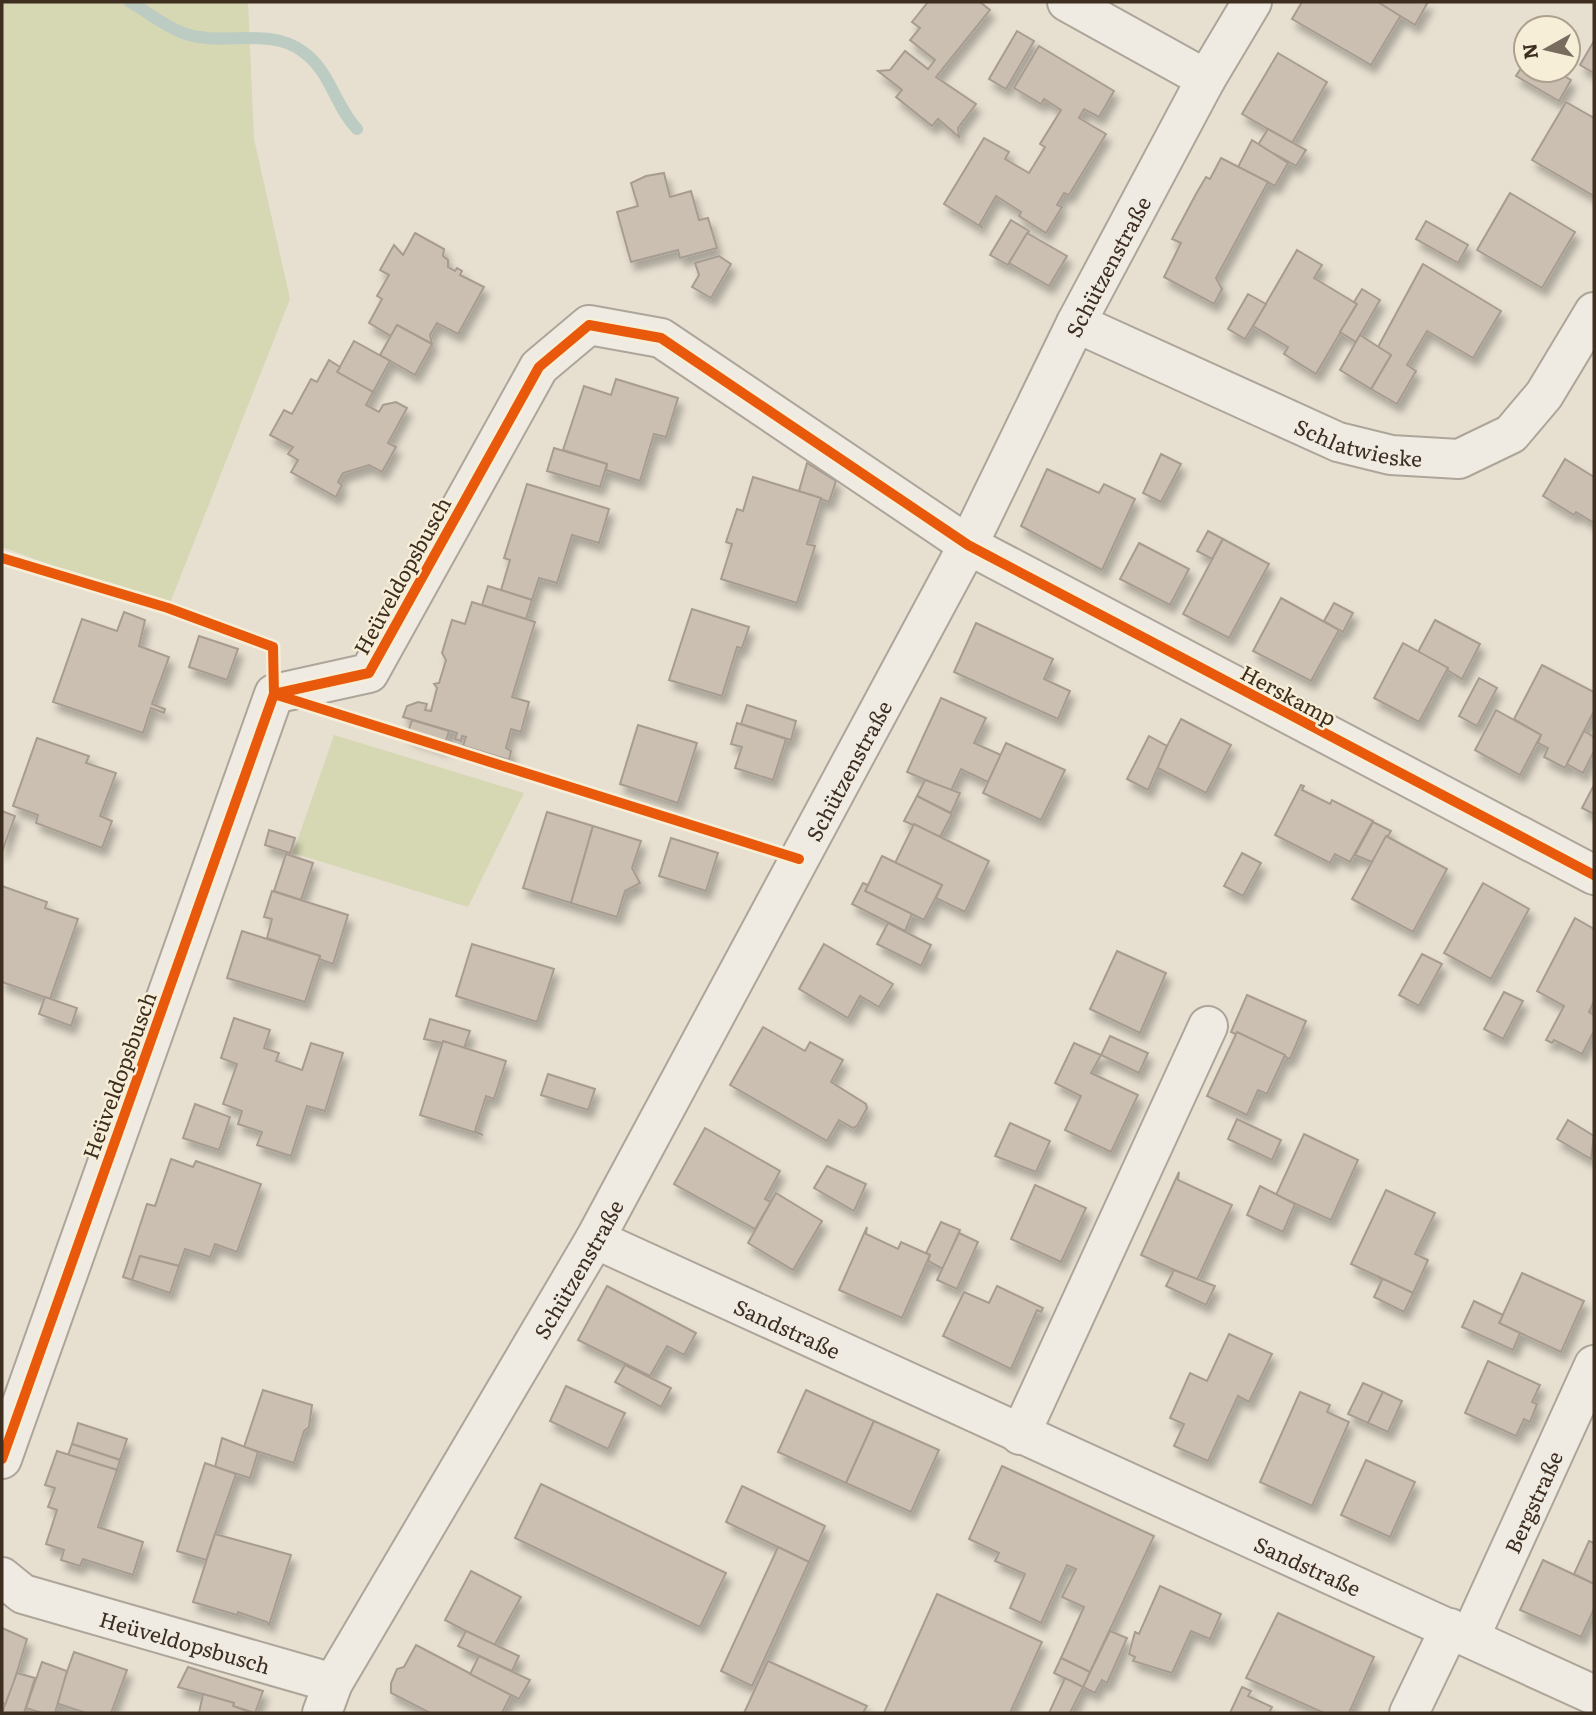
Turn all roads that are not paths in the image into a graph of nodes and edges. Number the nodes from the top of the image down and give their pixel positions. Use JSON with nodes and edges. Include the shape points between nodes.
{"nodes":[{"id":1,"x":1068,"y":2,"type":"edge"},
{"id":2,"x":1252,"y":2,"type":"edge"},
{"id":3,"x":1206,"y":79,"type":"junction"},
{"id":4,"x":1594,"y":312,"type":"edge"},
{"id":5,"x":1076,"y":323,"type":"junction"},
{"id":6,"x":968,"y":545,"type":"junction"},
{"id":7,"x":1594,"y":875,"type":"edge"},
{"id":8,"x":1208,"y":1026,"type":"dead end"},
{"id":9,"x":594,"y":1239,"type":"junction"},
{"id":10,"x":1594,"y":1365,"type":"edge"},
{"id":11,"x":1020,"y":1436,"type":"junction"},
{"id":12,"x":2,"y":1459,"type":"edge"},
{"id":13,"x":2,"y":1577,"type":"edge"},
{"id":14,"x":1460,"y":1633,"type":"junction"},
{"id":15,"x":1594,"y":1695,"type":"edge"},
{"id":16,"x":328,"y":1698,"type":"edge"},
{"id":17,"x":1409,"y":1713,"type":"edge"}],
"edges":[{"from":1,"to":3,"type":"street"},
{"from":2,"to":3,"type":"street","name":"Schützenstraße"},
{"from":3,"to":5,"type":"street","name":"Schützenstraße"},
{"from":4,"to":5,"type":"street","name":"Schlatwieske","via":[[1544,395],[1511,435],[1459,459],[1391,455],[1338,442]]},
{"from":5,"to":6,"type":"street","name":"Schützenstraße"},
{"from":6,"to":7,"type":"street","name":"Herskamp"},
{"from":6,"to":9,"type":"street","name":"Schützenstraße"},
{"from":6,"to":12,"type":"street","name":"Heüveldopsbusch","via":[[661,338],[589,325],[539,368],[369,673],[274,694]]},
{"from":8,"to":11,"type":"street"},
{"from":9,"to":11,"type":"street","name":"Sandstraße"},
{"from":9,"to":16,"type":"street","name":"Schützenstraße"},
{"from":10,"to":14,"type":"street","name":"Bergstraße"},
{"from":11,"to":14,"type":"street","name":"Sandstraße"},
{"from":13,"to":16,"type":"street","name":"Heüveldopsbusch","via":[[23,1594]]},
{"from":14,"to":15,"type":"street","name":"Sandstraße"},
{"from":14,"to":17,"type":"street","name":"Bergstraße"}]}
